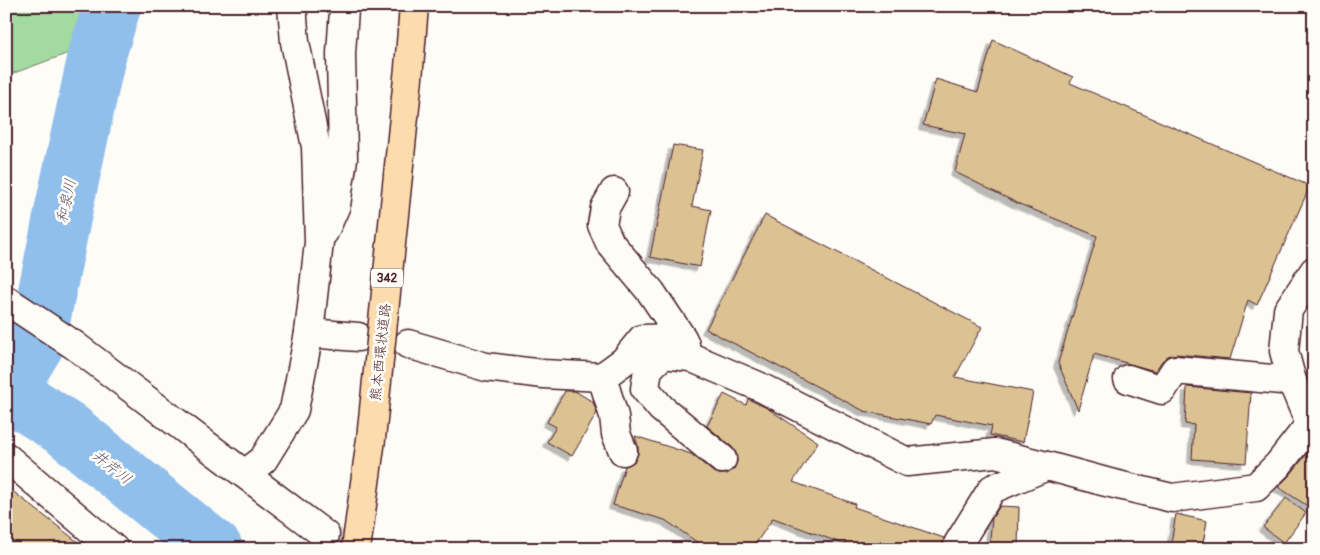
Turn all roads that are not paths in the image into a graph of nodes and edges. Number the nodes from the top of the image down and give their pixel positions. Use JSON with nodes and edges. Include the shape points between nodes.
{"nodes":[{"id":1,"x":292,"y":6,"type":"edge"},
{"id":2,"x":345,"y":6,"type":"edge"},
{"id":3,"x":414,"y":6,"type":"edge"},
{"id":4,"x":614,"y":192,"type":"dead end"},
{"id":5,"x":319,"y":242,"type":"junction"},
{"id":6,"x":1314,"y":271,"type":"edge"},
{"id":7,"x":15,"y":306,"type":"edge"},
{"id":8,"x":308,"y":333,"type":"junction"},
{"id":9,"x":358,"y":337,"type":"dead end"},
{"id":10,"x":408,"y":344,"type":"dead end"},
{"id":11,"x":686,"y":347,"type":"junction"},
{"id":12,"x":602,"y":377,"type":"junction"},
{"id":13,"x":1128,"y":379,"type":"dead end"},
{"id":14,"x":1292,"y":381,"type":"junction"},
{"id":15,"x":1312,"y":422,"type":"edge"},
{"id":16,"x":623,"y":451,"type":"dead end"},
{"id":17,"x":6,"y":458,"type":"edge"},
{"id":18,"x":722,"y":459,"type":"dead end"},
{"id":19,"x":1047,"y":466,"type":"junction"},
{"id":20,"x":245,"y":474,"type":"junction"},
{"id":21,"x":325,"y":535,"type":"tunnel mouth"},
{"id":22,"x":113,"y":548,"type":"edge"},
{"id":23,"x":356,"y":549,"type":"edge"},
{"id":24,"x":958,"y":549,"type":"edge"}],
"edges":[{"from":1,"to":5,"type":"street","via":[[316,147]]},
{"from":2,"to":5,"type":"street","via":[[340,53],[343,159],[336,205]]},
{"from":3,"to":23,"type":"highway","name":"熊本西環状道路","number":"342","bridge":true,"via":[[371,439]]},
{"from":4,"to":11,"type":"street","via":[[604,208],[602,226],[610,243],[651,292]]},
{"from":5,"to":8,"type":"street"},
{"from":6,"to":14,"type":"street","via":[[1288,310],[1284,351]]},
{"from":7,"to":20,"type":"street","via":[[74,345]]},
{"from":8,"to":9,"type":"street"},
{"from":8,"to":20,"type":"street","via":[[294,410],[262,460]]},
{"from":10,"to":12,"type":"street","via":[[486,367]]},
{"from":11,"to":12,"type":"street","via":[[642,339],[624,361]]},
{"from":11,"to":18,"type":"street","via":[[663,354],[648,369],[645,389],[661,408]]},
{"from":11,"to":19,"type":"street","via":[[907,462],[995,453]]},
{"from":12,"to":16,"type":"street"},
{"from":13,"to":14,"type":"street","via":[[1162,390],[1176,370]]},
{"from":14,"to":15,"type":"street"},
{"from":15,"to":19,"type":"street","via":[[1256,487],[1172,498]]},
{"from":17,"to":22,"type":"street"},
{"from":19,"to":24,"type":"street","via":[[992,489]]},
{"from":20,"to":21,"type":"street"}]}
